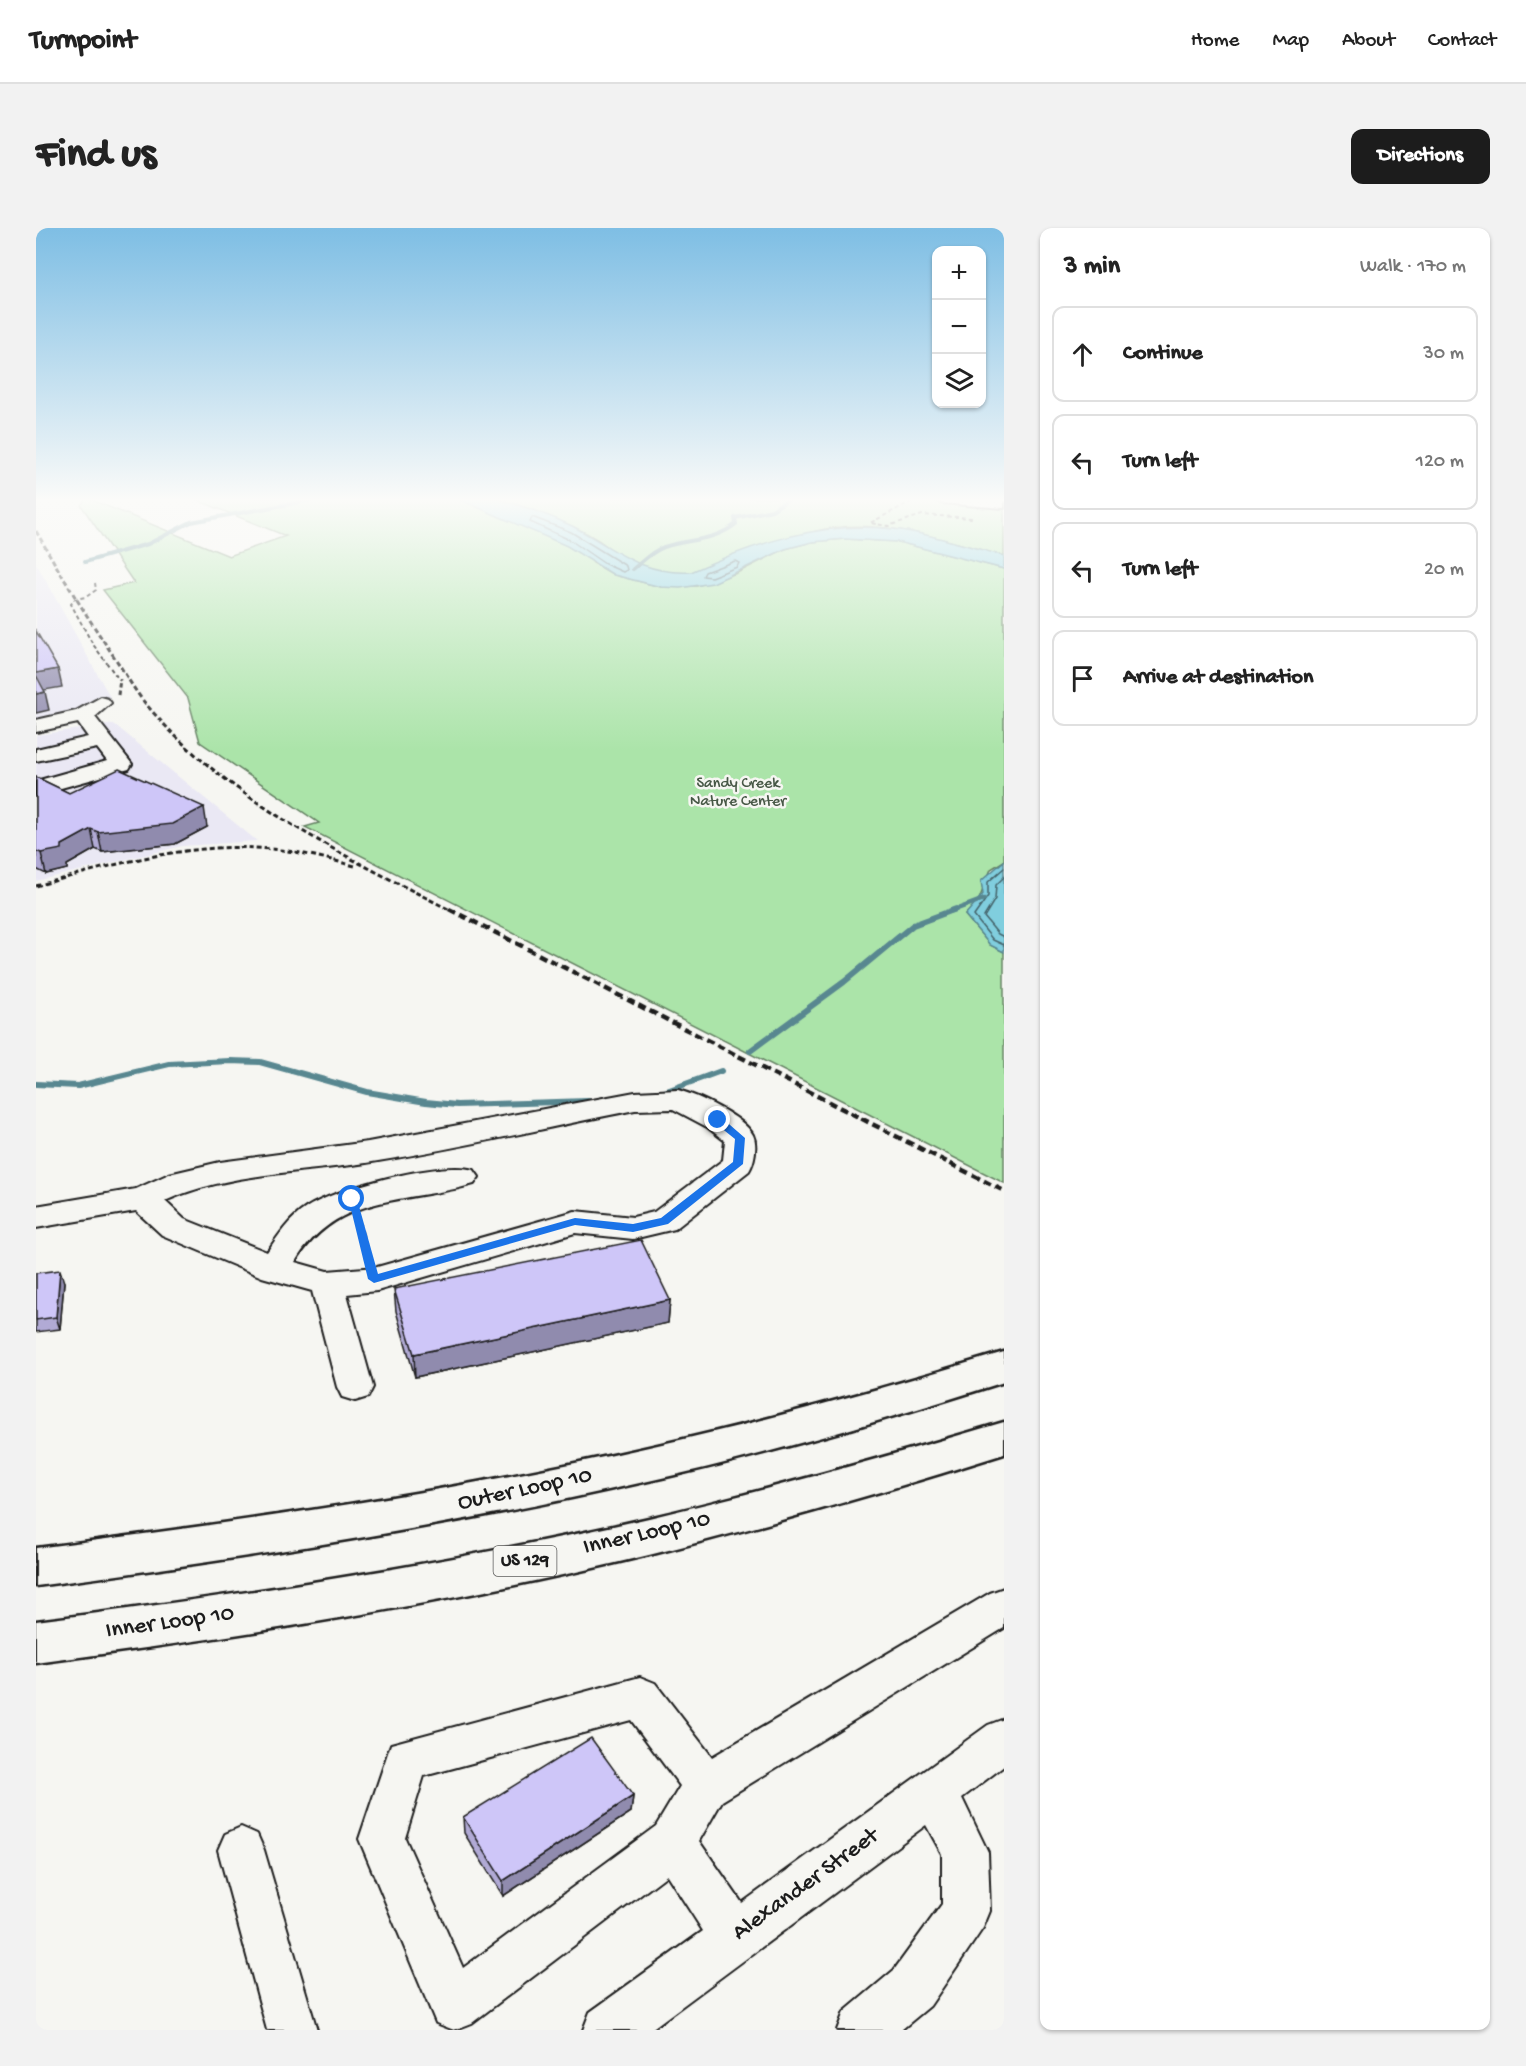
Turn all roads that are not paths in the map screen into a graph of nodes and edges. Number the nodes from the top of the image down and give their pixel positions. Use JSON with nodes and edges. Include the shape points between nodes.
{"nodes":[{"id":1,"x":101,"y":703,"type":"road end"},
{"id":2,"x":83,"y":716,"type":"junction"},
{"id":3,"x":36,"y":726,"type":"edge"},
{"id":4,"x":102,"y":741,"type":"junction"},
{"id":5,"x":36,"y":755,"type":"edge"},
{"id":6,"x":121,"y":764,"type":"junction"},
{"id":7,"x":135,"y":783,"type":"edge"},
{"id":8,"x":36,"y":788,"type":"edge"},
{"id":9,"x":463,"y":1177,"type":"dead end"},
{"id":10,"x":142,"y":1199,"type":"junction"},
{"id":11,"x":36,"y":1217,"type":"edge"},
{"id":12,"x":274,"y":1268,"type":"junction"},
{"id":13,"x":327,"y":1283,"type":"junction"},
{"id":14,"x":1004,"y":1367,"type":"edge"},
{"id":15,"x":355,"y":1387,"type":"dead end"},
{"id":16,"x":1004,"y":1438,"type":"edge"},
{"id":17,"x":36,"y":1567,"type":"edge"},
{"id":18,"x":1004,"y":1606,"type":"edge"},
{"id":19,"x":36,"y":1642,"type":"edge"},
{"id":20,"x":1004,"y":1740,"type":"edge"},
{"id":21,"x":706,"y":1785,"type":"junction"},
{"id":22,"x":930,"y":1794,"type":"junction"},
{"id":23,"x":672,"y":1842,"type":"junction"},
{"id":24,"x":241,"y":1850,"type":"dead end"},
{"id":25,"x":736,"y":1936,"type":"junction"},
{"id":26,"x":292,"y":2030,"type":"edge"},
{"id":27,"x":608,"y":2030,"type":"edge"},
{"id":28,"x":862,"y":2030,"type":"edge"}],
"edges":[{"from":1,"to":2,"type":"street"},
{"from":2,"to":3,"type":"street"},
{"from":2,"to":4,"type":"street"},
{"from":4,"to":5,"type":"street"},
{"from":4,"to":6,"type":"street"},
{"from":6,"to":7,"type":"street"},
{"from":6,"to":8,"type":"street"},
{"from":9,"to":12,"type":"street","via":[[334,1205],[301,1230]]},
{"from":10,"to":11,"type":"street"},
{"from":10,"to":12,"type":"street","via":[[173,1227]]},
{"from":10,"to":13,"type":"street","via":[[180,1182],[220,1172],[368,1152],[635,1101],[678,1099],[718,1120],[740,1138],[738,1164],[664,1221],[633,1228],[575,1222],[374,1279]]},
{"from":12,"to":13,"type":"street"},
{"from":13,"to":15,"type":"street"},
{"from":14,"to":17,"type":"highway","name":"Outer Loop 10","via":[[745,1440],[503,1494],[363,1522]]},
{"from":16,"to":19,"type":"highway","name":"Inner Loop 10","number":"US 129","via":[[771,1505],[484,1570],[308,1603]]},
{"from":18,"to":21,"type":"street"},
{"from":20,"to":22,"type":"street","name":"Alexander Street"},
{"from":21,"to":23,"type":"street"},
{"from":21,"to":23,"type":"street","via":[[640,1697],[407,1759],[382,1839],[454,2005]]},
{"from":22,"to":25,"type":"street","name":"Alexander Street"},
{"from":22,"to":28,"type":"street","via":[[948,1816],[965,1852],[966,1911],[912,1988]]},
{"from":23,"to":25,"type":"street"},
{"from":24,"to":26,"type":"street"},
{"from":25,"to":27,"type":"street","name":"Alexander Street"}]}
